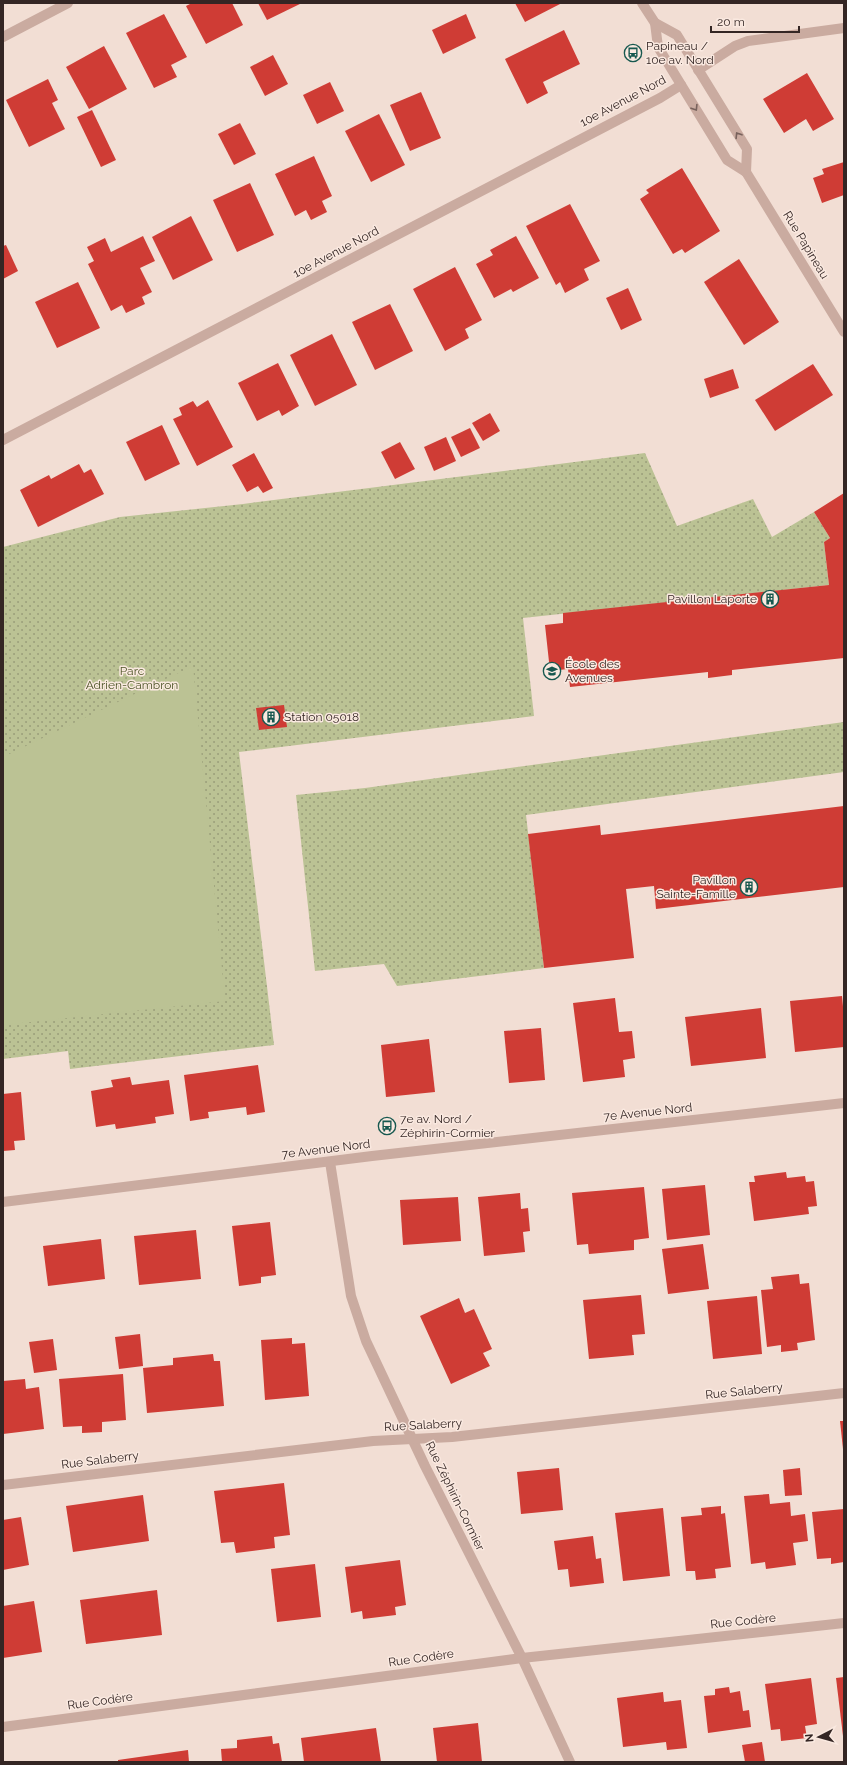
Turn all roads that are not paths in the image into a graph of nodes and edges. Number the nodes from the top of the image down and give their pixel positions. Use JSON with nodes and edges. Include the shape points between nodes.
{"nodes":[{"id":1,"x":68,"y":3,"type":"edge"},
{"id":2,"x":642,"y":3,"type":"edge"},
{"id":3,"x":655,"y":23,"type":"junction"},
{"id":4,"x":844,"y":28,"type":"edge"},
{"id":5,"x":3,"y":37,"type":"edge"},
{"id":6,"x":698,"y":70,"type":"junction"},
{"id":7,"x":681,"y":85,"type":"junction"},
{"id":8,"x":746,"y":172,"type":"junction"},
{"id":9,"x":844,"y":332,"type":"edge"},
{"id":10,"x":3,"y":440,"type":"edge"},
{"id":11,"x":844,"y":1103,"type":"edge"},
{"id":12,"x":330,"y":1162,"type":"junction"},
{"id":13,"x":3,"y":1202,"type":"edge"},
{"id":14,"x":844,"y":1393,"type":"edge"},
{"id":15,"x":412,"y":1439,"type":"junction"},
{"id":16,"x":3,"y":1485,"type":"edge"},
{"id":17,"x":844,"y":1623,"type":"edge"},
{"id":18,"x":522,"y":1658,"type":"junction"},
{"id":19,"x":3,"y":1727,"type":"edge"},
{"id":20,"x":570,"y":1762,"type":"edge"}],
"edges":[{"from":1,"to":5,"type":"street"},
{"from":2,"to":3,"type":"street","name":"Rue Papineau"},
{"from":3,"to":6,"type":"street","name":"Rue Papineau","via":[[677,35]]},
{"from":3,"to":7,"type":"street","name":"Rue Papineau","via":[[658,47]]},
{"from":4,"to":6,"type":"street","via":[[748,41],[735,46]]},
{"from":8,"to":6,"type":"street","name":"Rue Papineau","one_way":true,"via":[[747,149]]},
{"from":7,"to":8,"type":"street","name":"Rue Papineau","one_way":true,"via":[[727,160]]},
{"from":7,"to":10,"type":"street","name":"10e Avenue Nord"},
{"from":8,"to":9,"type":"street","name":"Rue Papineau"},
{"from":11,"to":12,"type":"street","name":"7e Avenue Nord"},
{"from":12,"to":13,"type":"street","name":"7e Avenue Nord"},
{"from":12,"to":15,"type":"street","name":"Rue Zéphirin-Cormier","via":[[350,1288],[358,1321]]},
{"from":14,"to":15,"type":"street","name":"Rue Salaberry","via":[[452,1437]]},
{"from":15,"to":16,"type":"street","name":"Rue Salaberry","via":[[373,1441]]},
{"from":15,"to":18,"type":"street","name":"Rue Zéphirin-Cormier"},
{"from":17,"to":18,"type":"street","name":"Rue Codère"},
{"from":18,"to":19,"type":"street","name":"Rue Codère"},
{"from":18,"to":20,"type":"street","name":"Rue Zéphirin-Cormier"}]}
